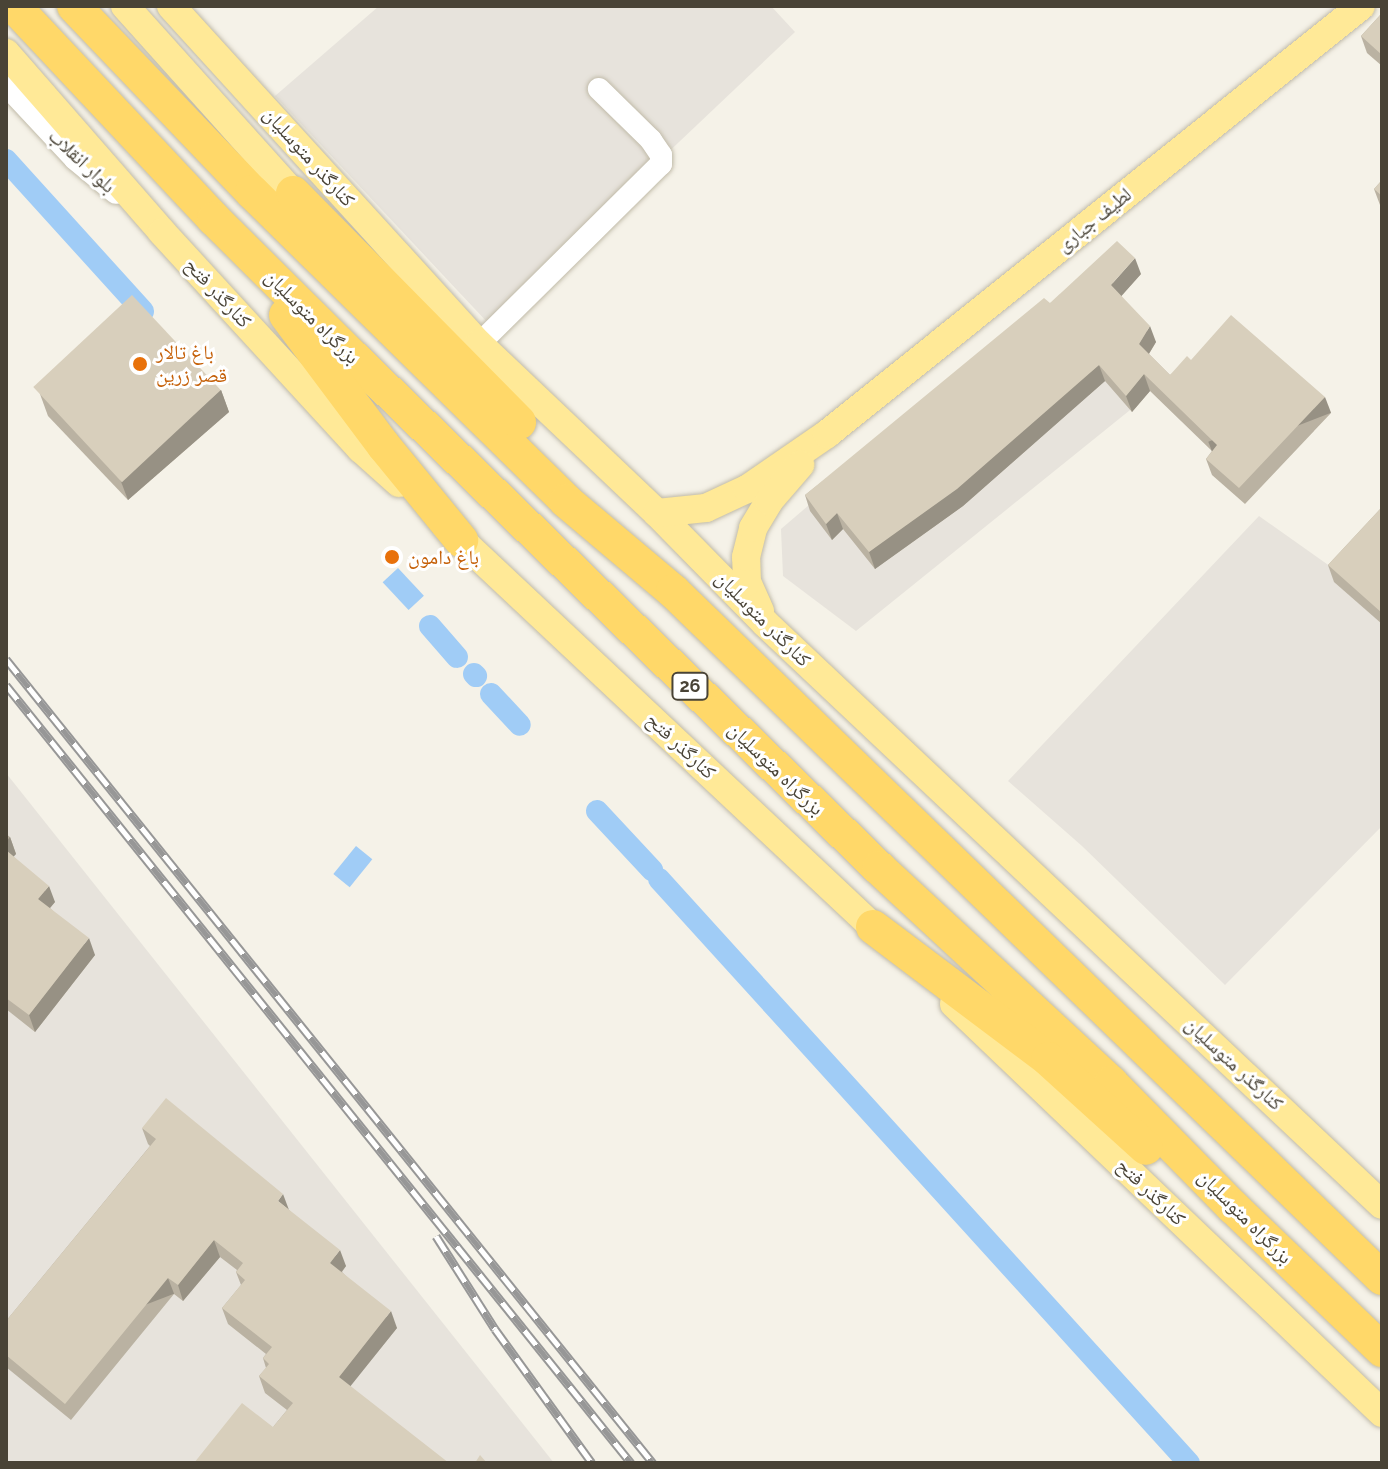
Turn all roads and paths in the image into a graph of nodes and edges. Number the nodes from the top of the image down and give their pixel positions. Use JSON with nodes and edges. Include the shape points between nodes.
{"nodes":[{"id":1,"x":14,"y":6,"type":"edge"},
{"id":2,"x":74,"y":6,"type":"edge"},
{"id":3,"x":125,"y":6,"type":"edge"},
{"id":4,"x":171,"y":6,"type":"edge"},
{"id":5,"x":1361,"y":6,"type":"edge"},
{"id":6,"x":6,"y":53,"type":"edge"},
{"id":7,"x":6,"y":85,"type":"edge"},
{"id":8,"x":599,"y":89,"type":"dead end"},
{"id":9,"x":293,"y":193,"type":"joint"},
{"id":10,"x":214,"y":219,"type":"junction"},
{"id":11,"x":162,"y":232,"type":"junction"},
{"id":12,"x":479,"y":344,"type":"junction"},
{"id":13,"x":827,"y":434,"type":"junction"},
{"id":14,"x":657,"y":513,"type":"junction"},
{"id":15,"x":461,"y":540,"type":"junction"},
{"id":16,"x":673,"y":591,"type":"junction"},
{"id":17,"x":765,"y":623,"type":"junction"},
{"id":18,"x":873,"y":927,"type":"junction"},
{"id":19,"x":1382,"y":1205,"type":"edge"},
{"id":20,"x":1233,"y":1207,"type":"junction"},
{"id":21,"x":1382,"y":1278,"type":"edge"},
{"id":22,"x":1382,"y":1350,"type":"edge"},
{"id":23,"x":1382,"y":1413,"type":"edge"}],
"edges":[{"from":1,"to":10,"type":"highway","name":"بزرگراه متوسلیان","number":"26"},
{"from":2,"to":16,"type":"highway","via":[[252,192],[566,501]]},
{"from":3,"to":9,"type":"main road"},
{"from":4,"to":12,"type":"main road","name":"کنارگذر متوسلیان"},
{"from":5,"to":13,"type":"main road","name":"لطیف جباری"},
{"from":6,"to":11,"type":"main road","name":"کنارگذر فتح"},
{"from":7,"to":11,"type":"street","name":"بلوار انقلاب","via":[[75,159]]},
{"from":8,"to":12,"type":"street","via":[[651,140],[661,164]]},
{"from":9,"to":16,"type":"highway","via":[[630,535]]},
{"from":10,"to":15,"type":"highway"},
{"from":10,"to":20,"type":"highway","name":"بزرگراه متوسلیان","number":"26","via":[[810,802],[1111,1083]]},
{"from":11,"to":15,"type":"main road","name":"کنارگذر فتح","via":[[361,449]]},
{"from":12,"to":14,"type":"main road","name":"کنارگذر متوسلیان"},
{"from":13,"to":14,"type":"main road","via":[[706,508]]},
{"from":13,"to":17,"type":"main road","via":[[769,501],[753,528],[747,582]]},
{"from":14,"to":17,"type":"main road","name":"کنارگذر متوسلیان"},
{"from":15,"to":18,"type":"main road","name":"کنارگذر فتح"},
{"from":16,"to":21,"type":"highway"},
{"from":17,"to":19,"type":"main road","name":"کنارگذر متوسلیان"},
{"from":18,"to":20,"type":"highway","via":[[1048,1059],[1160,1161]]},
{"from":18,"to":23,"type":"main road","name":"کنارگذر فتح"},
{"from":20,"to":22,"type":"highway","name":"بزرگراه متوسلیان","number":"26"}]}
